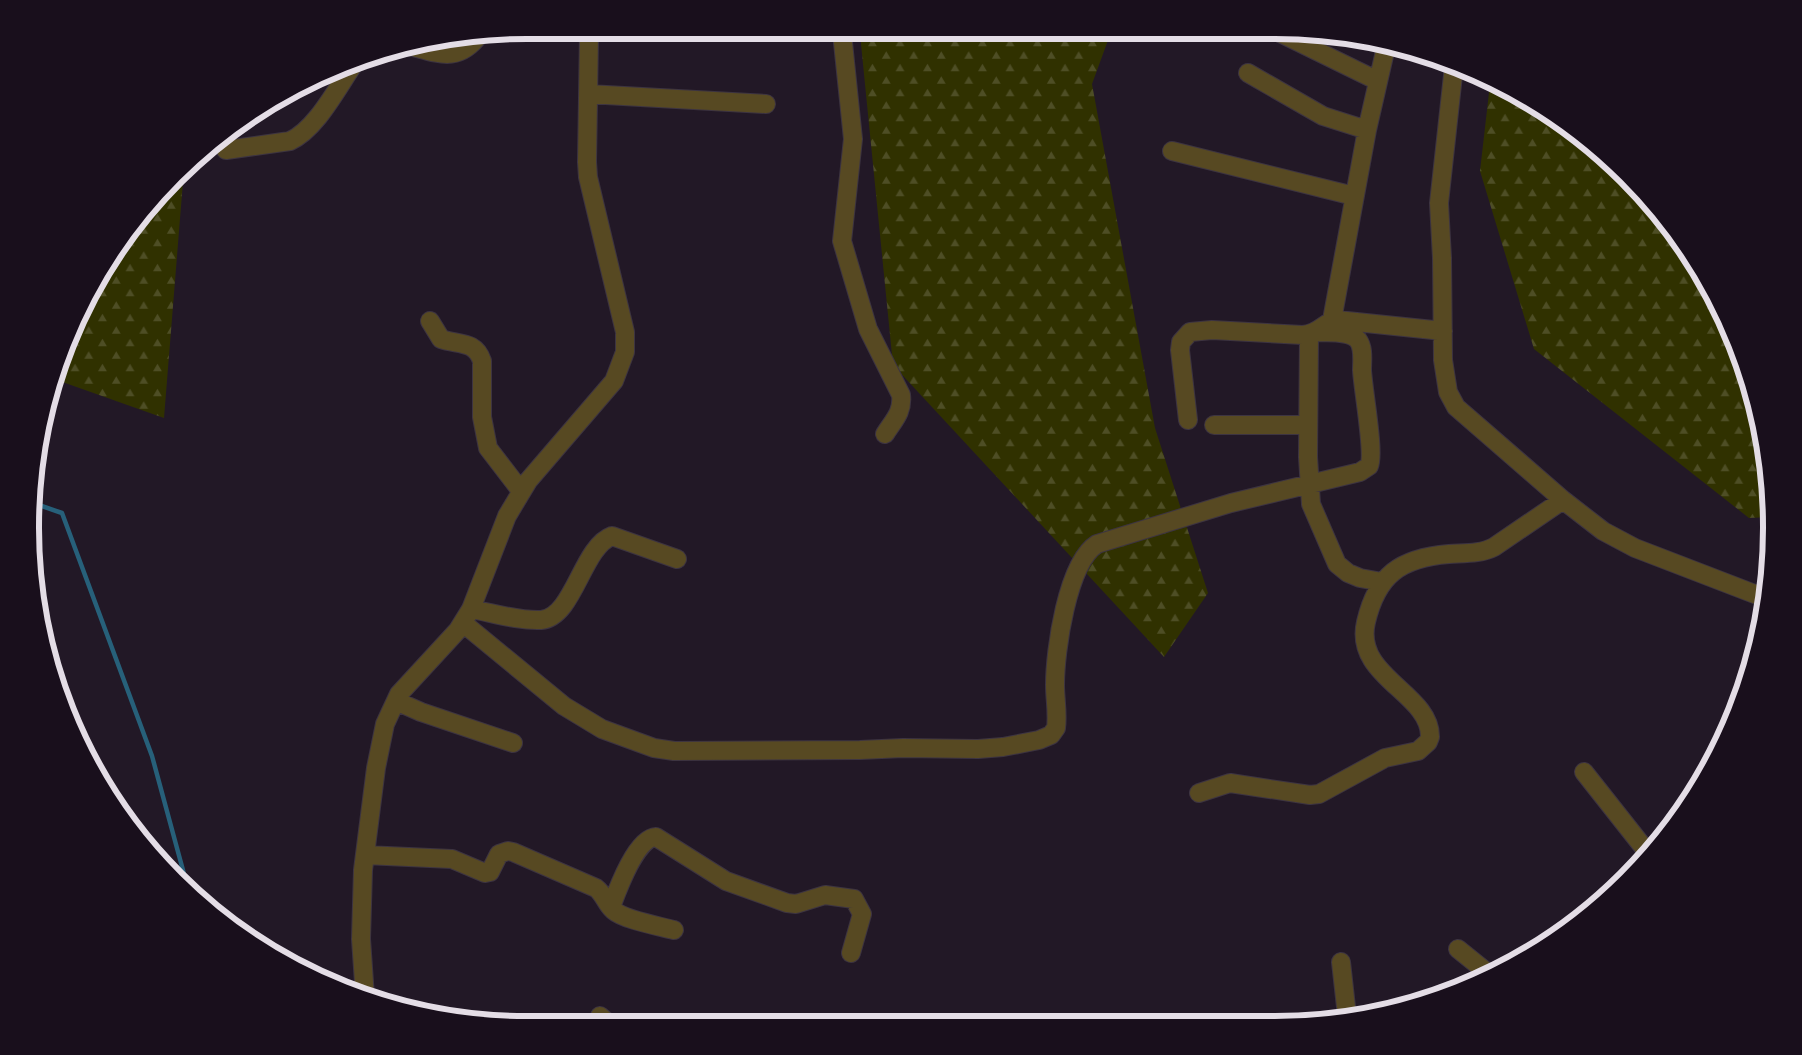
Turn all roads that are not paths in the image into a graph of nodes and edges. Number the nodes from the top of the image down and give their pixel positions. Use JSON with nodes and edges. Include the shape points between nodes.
{"nodes":[{"id":1,"x":589,"y":39,"type":"edge"},
{"id":2,"x":843,"y":39,"type":"edge"},
{"id":3,"x":1294,"y":40,"type":"edge"},
{"id":4,"x":475,"y":42,"type":"edge"},
{"id":5,"x":424,"y":50,"type":"edge"},
{"id":6,"x":1385,"y":51,"type":"edge"},
{"id":7,"x":348,"y":73,"type":"edge"},
{"id":8,"x":1248,"y":73,"type":"dead end"},
{"id":9,"x":1453,"y":73,"type":"edge"},
{"id":10,"x":1378,"y":80,"type":"junction"},
{"id":11,"x":588,"y":94,"type":"junction"},
{"id":12,"x":766,"y":104,"type":"dead end"},
{"id":13,"x":1367,"y":130,"type":"junction"},
{"id":14,"x":226,"y":150,"type":"dead end"},
{"id":15,"x":1172,"y":151,"type":"dead end"},
{"id":16,"x":1354,"y":196,"type":"junction"},
{"id":17,"x":1332,"y":320,"type":"junction"},
{"id":18,"x":430,"y":321,"type":"dead end"},
{"id":19,"x":1443,"y":331,"type":"junction"},
{"id":20,"x":1313,"y":333,"type":"junction"},
{"id":21,"x":1188,"y":420,"type":"dead end"},
{"id":22,"x":1214,"y":425,"type":"dead end"},
{"id":23,"x":1308,"y":425,"type":"junction"},
{"id":24,"x":885,"y":434,"type":"dead end"},
{"id":25,"x":1309,"y":483,"type":"junction"},
{"id":26,"x":521,"y":491,"type":"junction"},
{"id":27,"x":1563,"y":500,"type":"junction"},
{"id":28,"x":677,"y":559,"type":"dead end"},
{"id":29,"x":1382,"y":582,"type":"junction"},
{"id":30,"x":1758,"y":595,"type":"edge"},
{"id":31,"x":467,"y":616,"type":"junction"},
{"id":32,"x":396,"y":700,"type":"junction"},
{"id":33,"x":513,"y":743,"type":"dead end"},
{"id":34,"x":1584,"y":772,"type":"dead end"},
{"id":35,"x":1199,"y":793,"type":"dead end"},
{"id":36,"x":1644,"y":848,"type":"edge"},
{"id":37,"x":365,"y":855,"type":"junction"},
{"id":38,"x":611,"y":907,"type":"junction"},
{"id":39,"x":674,"y":930,"type":"dead end"},
{"id":40,"x":1458,"y":949,"type":"dead end"},
{"id":41,"x":851,"y":953,"type":"dead end"},
{"id":42,"x":1341,"y":962,"type":"dead end"},
{"id":43,"x":1483,"y":969,"type":"edge"},
{"id":44,"x":364,"y":988,"type":"edge"},
{"id":45,"x":1346,"y":1011,"type":"edge"}],
"edges":[{"from":1,"to":11,"type":"street"},
{"from":2,"to":24,"type":"street","via":[[853,139],[842,241],[868,329],[900,395],[900,413]]},
{"from":3,"to":10,"type":"street"},
{"from":4,"to":5,"type":"street","via":[[458,53]]},
{"from":6,"to":10,"type":"street"},
{"from":7,"to":14,"type":"street","via":[[313,123],[298,137],[290,141]]},
{"from":8,"to":13,"type":"street","via":[[1323,116]]},
{"from":9,"to":19,"type":"street","via":[[1439,203]]},
{"from":10,"to":13,"type":"street"},
{"from":11,"to":12,"type":"street"},
{"from":11,"to":26,"type":"street","via":[[588,177],[625,332],[625,352],[614,382]]},
{"from":13,"to":16,"type":"street"},
{"from":15,"to":16,"type":"street"},
{"from":16,"to":17,"type":"street"},
{"from":17,"to":19,"type":"street"},
{"from":17,"to":20,"type":"street"},
{"from":18,"to":26,"type":"street","via":[[441,339],[468,344],[479,354],[482,361],[482,417],[488,448]]},
{"from":19,"to":27,"type":"street","via":[[1448,392],[1456,407]]},
{"from":20,"to":21,"type":"street","via":[[1190,332],[1181,342],[1180,350]]},
{"from":20,"to":23,"type":"street"},
{"from":20,"to":25,"type":"street","via":[[1345,334],[1360,343],[1371,462],[1366,470]]},
{"from":22,"to":23,"type":"street"},
{"from":23,"to":25,"type":"street"},
{"from":25,"to":29,"type":"street","via":[[1315,514],[1337,564],[1354,575]]},
{"from":25,"to":31,"type":"street","via":[[1231,503],[1097,544],[1088,550],[1074,580],[1062,621],[1057,656],[1056,728],[1051,735],[1039,740],[1003,748],[691,752],[654,748],[602,729],[564,706]]},
{"from":26,"to":31,"type":"street","via":[[507,516]]},
{"from":27,"to":29,"type":"street","via":[[1489,550],[1426,558],[1401,567]]},
{"from":27,"to":30,"type":"street","via":[[1603,531],[1635,548]]},
{"from":28,"to":31,"type":"street","via":[[612,536],[598,546],[563,604],[550,617],[542,620]]},
{"from":29,"to":35,"type":"street","via":[[1370,605],[1365,638],[1375,665],[1409,699],[1426,722],[1430,738],[1424,747],[1410,754],[1385,758],[1319,794],[1230,783]]},
{"from":31,"to":32,"type":"street"},
{"from":32,"to":33,"type":"street","via":[[421,712]]},
{"from":32,"to":37,"type":"street","via":[[385,724],[376,768]]},
{"from":34,"to":36,"type":"street"},
{"from":37,"to":38,"type":"street","via":[[452,859],[485,873],[490,872],[499,854],[508,851],[588,883],[602,893]]},
{"from":37,"to":44,"type":"street","via":[[361,939]]},
{"from":38,"to":39,"type":"street","via":[[619,914]]},
{"from":38,"to":41,"type":"street","via":[[634,857],[649,839],[656,838],[726,882],[787,903],[796,904],[825,895],[854,899],[862,914]]},
{"from":40,"to":43,"type":"street"},
{"from":42,"to":45,"type":"street"}]}
